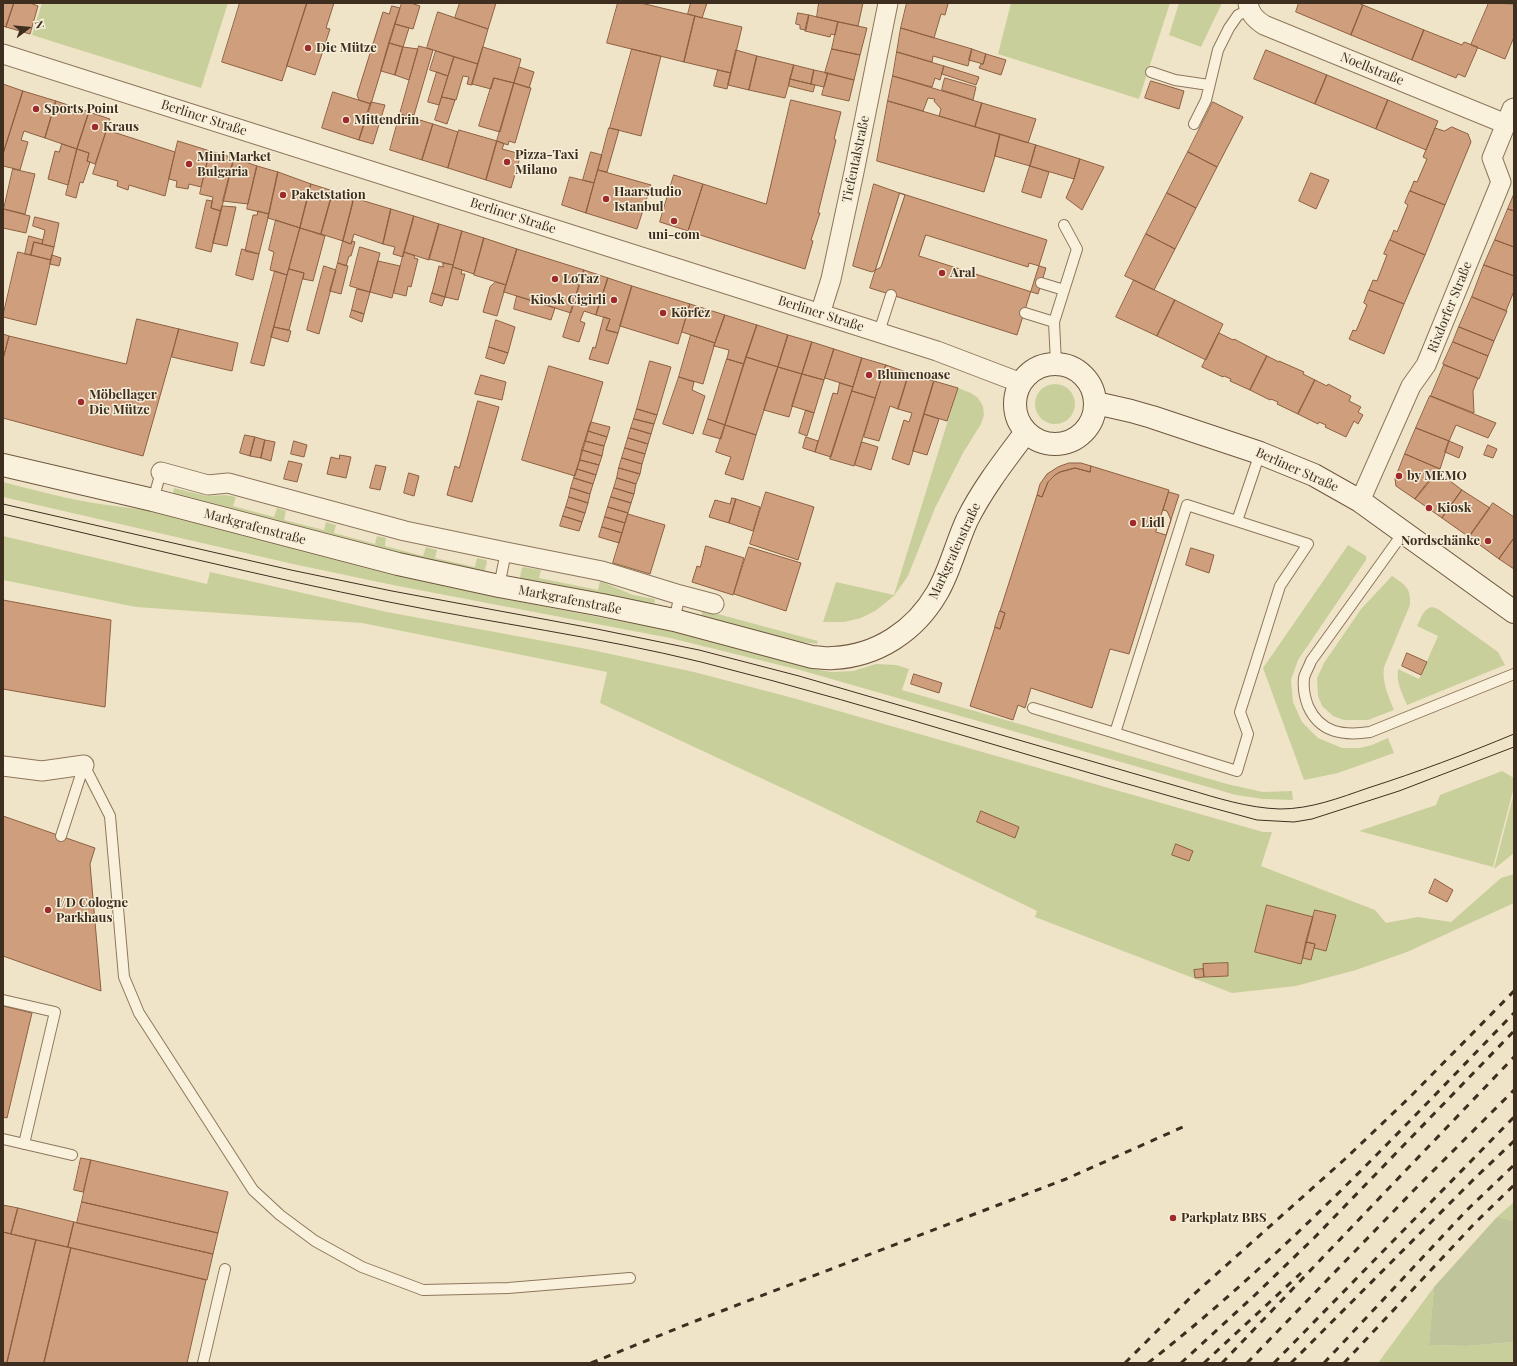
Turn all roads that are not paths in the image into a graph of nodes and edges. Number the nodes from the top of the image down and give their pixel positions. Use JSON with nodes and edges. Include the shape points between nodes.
{"nodes":[{"id":1,"x":888,"y":3,"type":"edge"},
{"id":2,"x":1248,"y":6,"type":"edge"},
{"id":3,"x":3,"y":54,"type":"edge"},
{"id":4,"x":1151,"y":72,"type":"dead end"},
{"id":5,"x":1209,"y":85,"type":"junction"},
{"id":6,"x":1510,"y":116,"type":"edge"},
{"id":7,"x":1194,"y":124,"type":"dead end"},
{"id":8,"x":1064,"y":225,"type":"dead end"},
{"id":9,"x":1041,"y":283,"type":"dead end"},
{"id":10,"x":1064,"y":290,"type":"junction"},
{"id":11,"x":891,"y":295,"type":"dead end"},
{"id":12,"x":1025,"y":312,"type":"dead end"},
{"id":13,"x":820,"y":314,"type":"junction"},
{"id":14,"x":1054,"y":322,"type":"junction"},
{"id":15,"x":878,"y":332,"type":"junction"},
{"id":16,"x":1056,"y":363,"type":"junction"},
{"id":17,"x":1021,"y":383,"type":"junction"},
{"id":18,"x":1096,"y":403,"type":"junction"},
{"id":19,"x":1026,"y":432,"type":"junction"},
{"id":20,"x":1260,"y":453,"type":"junction"},
{"id":21,"x":3,"y":465,"type":"edge"},
{"id":22,"x":161,"y":472,"type":"joint"},
{"id":23,"x":153,"y":500,"type":"junction"},
{"id":24,"x":1360,"y":501,"type":"junction"},
{"id":25,"x":1237,"y":521,"type":"junction"},
{"id":26,"x":1403,"y":533,"type":"junction"},
{"id":27,"x":506,"y":552,"type":"junction"},
{"id":28,"x":499,"y":586,"type":"junction"},
{"id":29,"x":680,"y":595,"type":"junction"},
{"id":30,"x":714,"y":604,"type":"dead end"},
{"id":31,"x":1514,"y":612,"type":"edge"},
{"id":32,"x":674,"y":620,"type":"junction"},
{"id":33,"x":1514,"y":674,"type":"edge"},
{"id":34,"x":1033,"y":708,"type":"dead end"},
{"id":35,"x":1115,"y":733,"type":"junction"},
{"id":36,"x":84,"y":765,"type":"junction"},
{"id":37,"x":3,"y":766,"type":"edge"},
{"id":38,"x":61,"y":836,"type":"dead end"},
{"id":39,"x":3,"y":1000,"type":"edge"},
{"id":40,"x":3,"y":1139,"type":"edge"},
{"id":41,"x":24,"y":1144,"type":"junction"},
{"id":42,"x":72,"y":1155,"type":"dead end"},
{"id":43,"x":225,"y":1269,"type":"dead end"},
{"id":44,"x":630,"y":1278,"type":"dead end"},
{"id":45,"x":203,"y":1363,"type":"edge"}],
"edges":[{"from":1,"to":13,"type":"street","name":"Tiefentalstraße","via":[[831,279]]},
{"from":2,"to":5,"type":"lane","via":[[1229,28],[1218,50]]},
{"from":2,"to":6,"type":"street","name":"Noellstraße","via":[[1255,19],[1264,25]]},
{"from":3,"to":13,"type":"street","name":"Berliner Straße"},
{"from":4,"to":5,"type":"lane","via":[[1175,80]]},
{"from":5,"to":7,"type":"lane","via":[[1206,100]]},
{"from":6,"to":24,"type":"street","name":"Rixdorfer Straße","via":[[1492,158],[1501,182],[1426,365],[1411,386]]},
{"from":8,"to":10,"type":"lane","via":[[1077,249]]},
{"from":9,"to":10,"type":"lane"},
{"from":10,"to":14,"type":"lane"},
{"from":11,"to":15,"type":"lane"},
{"from":12,"to":14,"type":"lane"},
{"from":13,"to":15,"type":"street","name":"Berliner Straße"},
{"from":14,"to":16,"type":"lane"},
{"from":15,"to":17,"type":"street","name":"Berliner Straße"},
{"from":16,"to":17,"type":"main road","via":[[1036,368]]},
{"from":16,"to":18,"type":"main road","via":[[1070,366],[1085,376],[1095,394]]},
{"from":17,"to":19,"type":"main road","via":[[1016,395],[1015,408]]},
{"from":18,"to":19,"type":"main road","via":[[1089,426],[1071,441],[1047,443]]},
{"from":18,"to":20,"type":"main road","name":"Berliner Straße","via":[[1152,417]]},
{"from":19,"to":32,"type":"main road","name":"Markgrafenstraße","via":[[982,494],[967,521],[938,592],[926,611],[911,627],[892,641],[850,657],[819,657]]},
{"from":20,"to":24,"type":"main road","name":"Berliner Straße","via":[[1314,475]]},
{"from":20,"to":25,"type":"lane"},
{"from":21,"to":23,"type":"main road","name":"Markgrafenstraße"},
{"from":22,"to":23,"type":"lane"},
{"from":22,"to":27,"type":"street","via":[[208,485],[228,483],[405,531]]},
{"from":23,"to":28,"type":"main road","name":"Markgrafenstraße","via":[[390,562]]},
{"from":24,"to":26,"type":"main road","name":"Berliner Straße"},
{"from":25,"to":35,"type":"lane","via":[[1187,505]]},
{"from":25,"to":35,"type":"lane","via":[[1308,544],[1280,586],[1240,712],[1248,734],[1237,771]]},
{"from":26,"to":31,"type":"main road","name":"Berliner Straße"},
{"from":26,"to":33,"type":"lane","via":[[1311,661],[1304,679],[1305,699],[1312,714],[1325,728],[1339,733],[1370,732]]},
{"from":27,"to":28,"type":"lane"},
{"from":27,"to":29,"type":"street","via":[[602,571]]},
{"from":28,"to":32,"type":"main road","name":"Markgrafenstraße"},
{"from":29,"to":30,"type":"street"},
{"from":29,"to":32,"type":"lane"},
{"from":34,"to":35,"type":"lane"},
{"from":36,"to":37,"type":"street","via":[[42,771]]},
{"from":36,"to":38,"type":"lane"},
{"from":36,"to":44,"type":"lane","via":[[110,816],[124,977],[139,1013],[253,1190],[280,1215],[315,1241],[362,1267],[423,1290],[508,1288]]},
{"from":39,"to":41,"type":"lane","via":[[55,1012]]},
{"from":40,"to":41,"type":"lane"},
{"from":41,"to":42,"type":"lane"},
{"from":43,"to":45,"type":"lane"}]}
